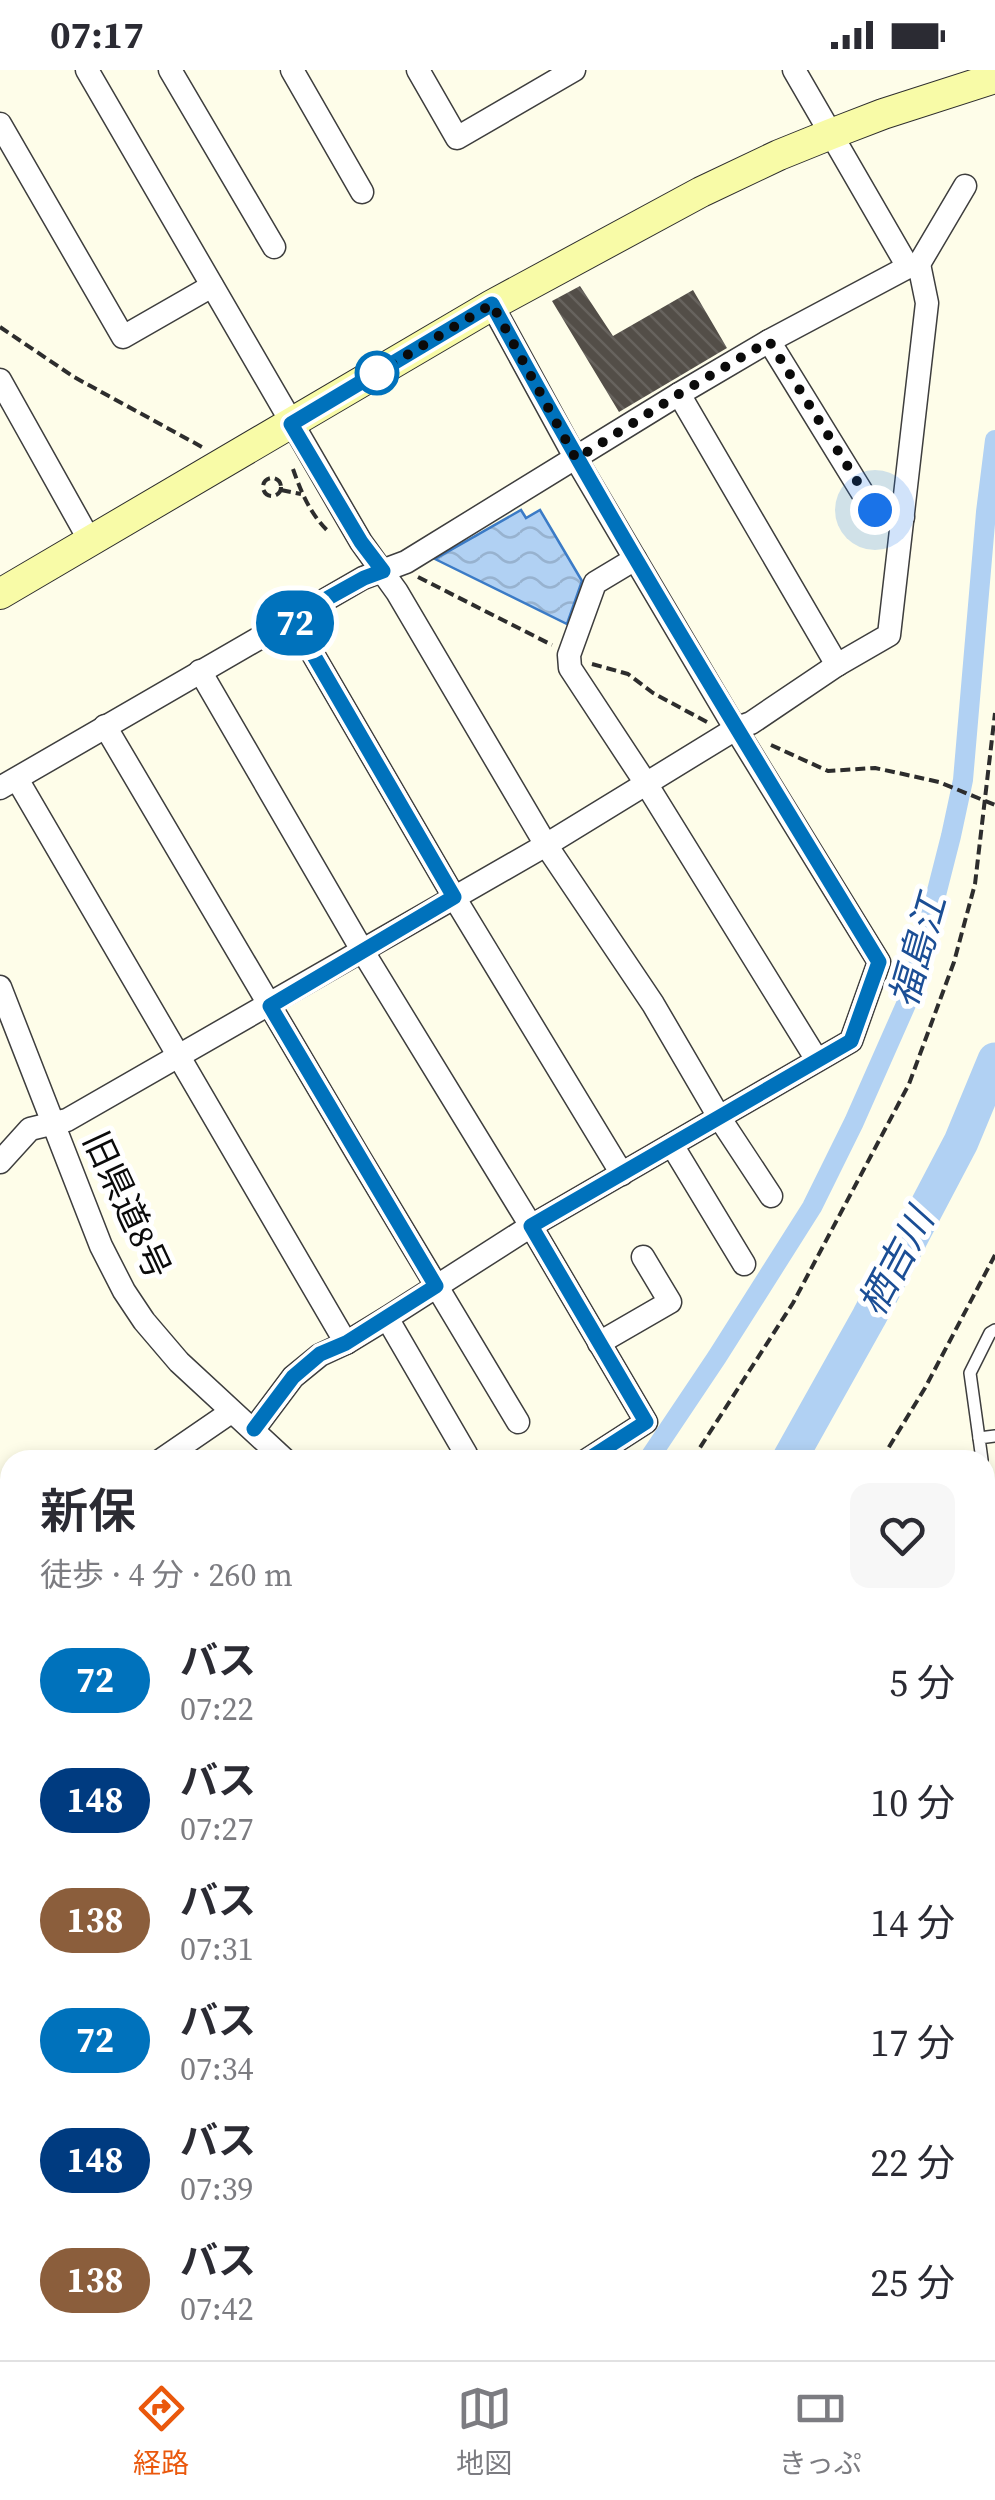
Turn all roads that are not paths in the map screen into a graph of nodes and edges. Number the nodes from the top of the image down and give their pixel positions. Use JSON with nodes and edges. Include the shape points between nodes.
{"nodes":[{"id":1,"x":87,"y":70,"type":"edge"},
{"id":2,"x":170,"y":70,"type":"edge"},
{"id":3,"x":292,"y":70,"type":"edge"},
{"id":4,"x":418,"y":70,"type":"edge"},
{"id":5,"x":574,"y":70,"type":"edge"},
{"id":6,"x":794,"y":70,"type":"edge"},
{"id":7,"x":995,"y":78,"type":"edge"},
{"id":8,"x":0,"y":124,"type":"edge"},
{"id":9,"x":832,"y":134,"type":"junction"},
{"id":10,"x":964,"y":186,"type":"dead end"},
{"id":11,"x":362,"y":192,"type":"dead end"},
{"id":12,"x":274,"y":247,"type":"dead end"},
{"id":13,"x":913,"y":266,"type":"junction"},
{"id":14,"x":212,"y":286,"type":"junction"},
{"id":15,"x":492,"y":304,"type":"junction"},
{"id":16,"x":769,"y":341,"type":"junction"},
{"id":17,"x":0,"y":380,"type":"edge"},
{"id":18,"x":679,"y":394,"type":"junction"},
{"id":19,"x":291,"y":424,"type":"junction"},
{"id":20,"x":576,"y":459,"type":"junction"},
{"id":21,"x":903,"y":517,"type":"junction"},
{"id":22,"x":90,"y":541,"type":"junction"},
{"id":23,"x":636,"y":559,"type":"junction"},
{"id":24,"x":383,"y":571,"type":"junction"},
{"id":25,"x":0,"y":594,"type":"edge"},
{"id":26,"x":292,"y":618,"type":"junction"},
{"id":27,"x":837,"y":665,"type":"junction"},
{"id":28,"x":200,"y":671,"type":"junction"},
{"id":29,"x":106,"y":726,"type":"junction"},
{"id":30,"x":737,"y":728,"type":"junction"},
{"id":31,"x":8,"y":783,"type":"edge"},
{"id":32,"x":647,"y":785,"type":"junction"},
{"id":33,"x":546,"y":846,"type":"junction"},
{"id":34,"x":454,"y":897,"type":"junction"},
{"id":35,"x":362,"y":950,"type":"junction"},
{"id":36,"x":0,"y":987,"type":"edge"},
{"id":37,"x":270,"y":1006,"type":"junction"},
{"id":38,"x":180,"y":1058,"type":"junction"},
{"id":39,"x":817,"y":1060,"type":"junction"},
{"id":40,"x":719,"y":1117,"type":"junction"},
{"id":41,"x":52,"y":1126,"type":"junction"},
{"id":42,"x":672,"y":1144,"type":"junction"},
{"id":43,"x":0,"y":1162,"type":"edge"},
{"id":44,"x":622,"y":1174,"type":"junction"},
{"id":45,"x":771,"y":1196,"type":"dead end"},
{"id":46,"x":531,"y":1226,"type":"junction"},
{"id":47,"x":642,"y":1257,"type":"dead end"},
{"id":48,"x":744,"y":1264,"type":"dead end"},
{"id":49,"x":436,"y":1286,"type":"junction"},
{"id":50,"x":387,"y":1318,"type":"junction"},
{"id":51,"x":995,"y":1330,"type":"edge"},
{"id":52,"x":346,"y":1343,"type":"junction"},
{"id":53,"x":599,"y":1343,"type":"junction"},
{"id":54,"x":231,"y":1412,"type":"junction"},
{"id":55,"x":518,"y":1422,"type":"dead end"},
{"id":56,"x":254,"y":1429,"type":"junction"},
{"id":57,"x":995,"y":1436,"type":"edge"},
{"id":58,"x":979,"y":1438,"type":"junction"},
{"id":59,"x":176,"y":1450,"type":"edge"},
{"id":60,"x":275,"y":1450,"type":"edge"},
{"id":61,"x":464,"y":1450,"type":"edge"},
{"id":62,"x":603,"y":1450,"type":"edge"},
{"id":63,"x":981,"y":1450,"type":"edge"}],
"edges":[{"from":1,"to":14,"type":"street"},
{"from":2,"to":12,"type":"street"},
{"from":3,"to":11,"type":"street"},
{"from":4,"to":5,"type":"street","via":[[457,138]]},
{"from":6,"to":9,"type":"street"},
{"from":7,"to":9,"type":"street"},
{"from":8,"to":14,"type":"street","via":[[123,337]]},
{"from":9,"to":13,"type":"street"},
{"from":9,"to":15,"type":"street","via":[[701,192]]},
{"from":10,"to":13,"type":"street"},
{"from":13,"to":16,"type":"street"},
{"from":13,"to":21,"type":"street","via":[[927,303]]},
{"from":14,"to":19,"type":"street"},
{"from":15,"to":19,"type":"street"},
{"from":15,"to":20,"type":"street"},
{"from":16,"to":18,"type":"street"},
{"from":16,"to":21,"type":"street","via":[[865,497],[875,510]]},
{"from":17,"to":22,"type":"street"},
{"from":18,"to":20,"type":"street"},
{"from":18,"to":27,"type":"street"},
{"from":19,"to":22,"type":"street"},
{"from":19,"to":24,"type":"street"},
{"from":20,"to":23,"type":"street"},
{"from":20,"to":24,"type":"street"},
{"from":21,"to":27,"type":"street","via":[[890,635]]},
{"from":22,"to":25,"type":"street"},
{"from":23,"to":30,"type":"street"},
{"from":23,"to":32,"type":"street","via":[[594,583],[568,661]]},
{"from":24,"to":26,"type":"street"},
{"from":24,"to":33,"type":"street"},
{"from":26,"to":28,"type":"street"},
{"from":26,"to":34,"type":"street"},
{"from":27,"to":30,"type":"street"},
{"from":28,"to":29,"type":"street"},
{"from":28,"to":35,"type":"street"},
{"from":29,"to":31,"type":"street"},
{"from":29,"to":37,"type":"street"},
{"from":30,"to":32,"type":"street"},
{"from":30,"to":39,"type":"street","via":[[879,962],[851,1041]]},
{"from":31,"to":38,"type":"street"},
{"from":32,"to":33,"type":"street"},
{"from":32,"to":39,"type":"street"},
{"from":33,"to":34,"type":"street"},
{"from":33,"to":40,"type":"street","via":[[653,1004]]},
{"from":34,"to":35,"type":"street"},
{"from":34,"to":44,"type":"street"},
{"from":35,"to":37,"type":"street"},
{"from":35,"to":46,"type":"street"},
{"from":36,"to":41,"type":"street","name":"旧県道8号"},
{"from":37,"to":38,"type":"street"},
{"from":37,"to":49,"type":"street"},
{"from":38,"to":41,"type":"street"},
{"from":38,"to":52,"type":"street"},
{"from":39,"to":40,"type":"street"},
{"from":40,"to":42,"type":"street"},
{"from":40,"to":45,"type":"street"},
{"from":41,"to":43,"type":"street","via":[[30,1129]]},
{"from":41,"to":54,"type":"street","name":"旧県道8号","via":[[124,1292],[179,1362]]},
{"from":42,"to":44,"type":"street"},
{"from":42,"to":48,"type":"street"},
{"from":44,"to":46,"type":"street"},
{"from":46,"to":49,"type":"street"},
{"from":46,"to":53,"type":"street"},
{"from":47,"to":53,"type":"street","via":[[670,1302]]},
{"from":49,"to":50,"type":"street"},
{"from":49,"to":55,"type":"street"},
{"from":50,"to":52,"type":"street"},
{"from":50,"to":61,"type":"street"},
{"from":51,"to":58,"type":"lane","via":[[970,1374]]},
{"from":52,"to":56,"type":"street","via":[[293,1377]]},
{"from":53,"to":62,"type":"street","via":[[646,1422]]},
{"from":54,"to":56,"type":"street","name":"旧県道8号"},
{"from":54,"to":59,"type":"street"},
{"from":56,"to":60,"type":"street","name":"旧県道8号"},
{"from":57,"to":58,"type":"lane"},
{"from":58,"to":63,"type":"lane"}]}
